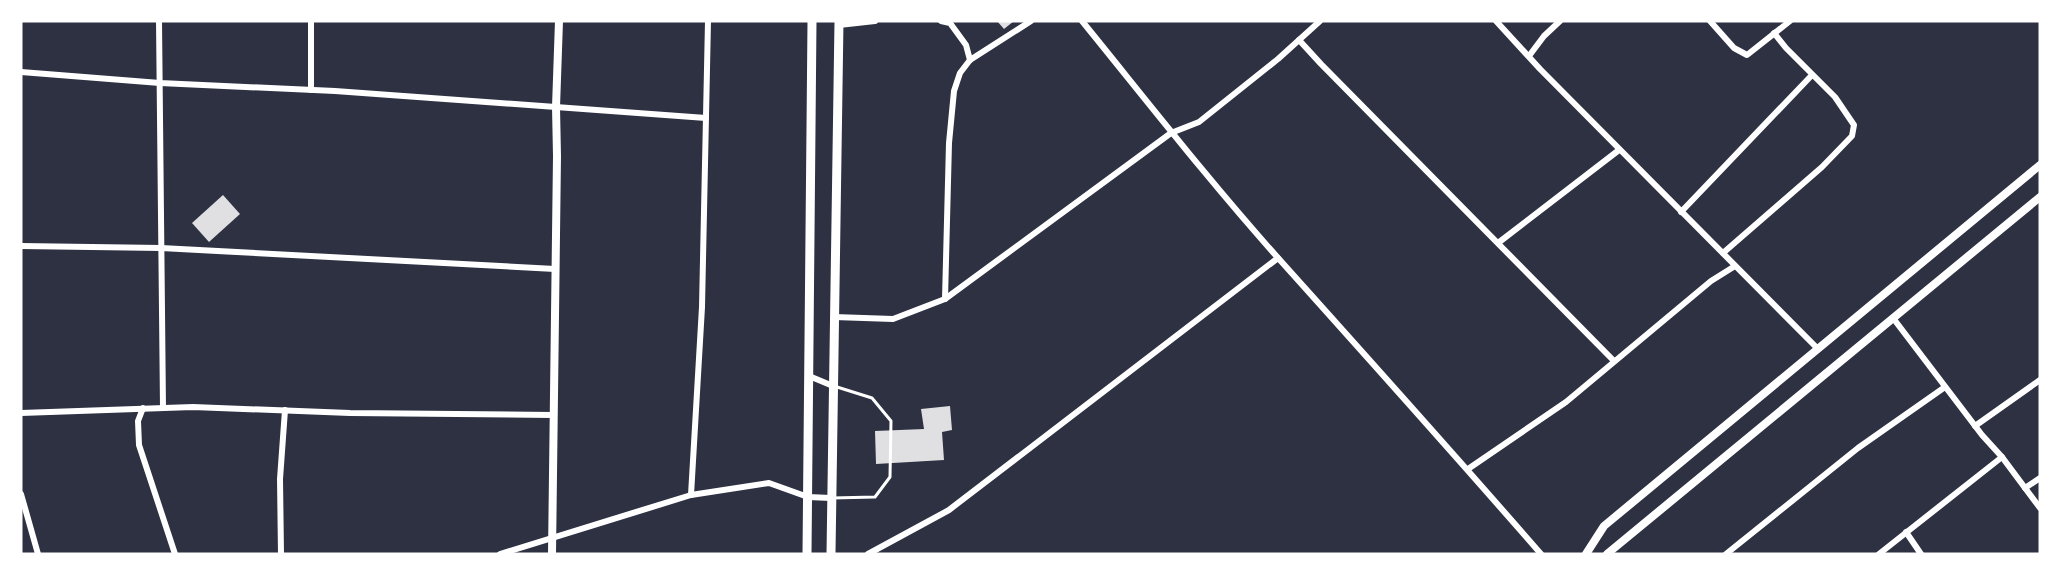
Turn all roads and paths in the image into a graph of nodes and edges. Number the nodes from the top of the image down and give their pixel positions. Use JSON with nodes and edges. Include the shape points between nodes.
{"nodes":[{"id":1,"x":159,"y":21,"type":"edge"},
{"id":2,"x":311,"y":21,"type":"edge"},
{"id":3,"x":559,"y":21,"type":"edge"},
{"id":4,"x":708,"y":21,"type":"edge"},
{"id":5,"x":812,"y":21,"type":"edge"},
{"id":6,"x":875,"y":21,"type":"edge"},
{"id":7,"x":941,"y":21,"type":"edge"},
{"id":8,"x":1031,"y":21,"type":"edge"},
{"id":9,"x":1083,"y":21,"type":"edge"},
{"id":10,"x":1320,"y":21,"type":"edge"},
{"id":11,"x":1496,"y":21,"type":"edge"},
{"id":12,"x":1560,"y":21,"type":"edge"},
{"id":13,"x":1710,"y":21,"type":"edge"},
{"id":14,"x":1790,"y":21,"type":"edge"},
{"id":15,"x":839,"y":23,"type":"edge"},
{"id":16,"x":1774,"y":33,"type":"junction"},
{"id":17,"x":1299,"y":40,"type":"junction"},
{"id":18,"x":1528,"y":56,"type":"junction"},
{"id":19,"x":970,"y":60,"type":"junction"},
{"id":20,"x":21,"y":72,"type":"edge"},
{"id":21,"x":1812,"y":75,"type":"junction"},
{"id":22,"x":160,"y":83,"type":"junction"},
{"id":23,"x":311,"y":90,"type":"junction"},
{"id":24,"x":556,"y":107,"type":"junction"},
{"id":25,"x":706,"y":118,"type":"junction"},
{"id":26,"x":1171,"y":133,"type":"junction"},
{"id":27,"x":1619,"y":150,"type":"junction"},
{"id":28,"x":2040,"y":165,"type":"edge"},
{"id":29,"x":2040,"y":197,"type":"edge"},
{"id":30,"x":1681,"y":212,"type":"junction"},
{"id":31,"x":1498,"y":243,"type":"junction"},
{"id":32,"x":21,"y":246,"type":"edge"},
{"id":33,"x":161,"y":248,"type":"junction"},
{"id":34,"x":1723,"y":253,"type":"junction"},
{"id":35,"x":1278,"y":258,"type":"junction"},
{"id":36,"x":1735,"y":266,"type":"junction"},
{"id":37,"x":555,"y":269,"type":"junction"},
{"id":38,"x":945,"y":299,"type":"junction"},
{"id":39,"x":834,"y":317,"type":"junction"},
{"id":40,"x":1893,"y":318,"type":"junction"},
{"id":41,"x":1818,"y":349,"type":"junction"},
{"id":42,"x":1614,"y":362,"type":"junction"},
{"id":43,"x":809,"y":376,"type":"junction"},
{"id":44,"x":2040,"y":380,"type":"edge"},
{"id":45,"x":833,"y":386,"type":"junction"},
{"id":46,"x":1945,"y":387,"type":"junction"},
{"id":47,"x":143,"y":408,"type":"junction"},
{"id":48,"x":163,"y":408,"type":"junction"},
{"id":49,"x":285,"y":410,"type":"junction"},
{"id":50,"x":21,"y":413,"type":"edge"},
{"id":51,"x":553,"y":415,"type":"junction"},
{"id":52,"x":1975,"y":426,"type":"junction"},
{"id":53,"x":2002,"y":457,"type":"junction"},
{"id":54,"x":1468,"y":469,"type":"junction"},
{"id":55,"x":2040,"y":478,"type":"edge"},
{"id":56,"x":2025,"y":488,"type":"junction"},
{"id":57,"x":21,"y":494,"type":"edge"},
{"id":58,"x":691,"y":495,"type":"junction"},
{"id":59,"x":808,"y":497,"type":"junction"},
{"id":60,"x":831,"y":498,"type":"junction"},
{"id":61,"x":2040,"y":508,"type":"edge"},
{"id":62,"x":1906,"y":532,"type":"junction"},
{"id":63,"x":552,"y":538,"type":"junction"},
{"id":64,"x":38,"y":554,"type":"edge"},
{"id":65,"x":175,"y":554,"type":"edge"},
{"id":66,"x":281,"y":554,"type":"edge"},
{"id":67,"x":500,"y":554,"type":"edge"},
{"id":68,"x":552,"y":554,"type":"edge"},
{"id":69,"x":807,"y":554,"type":"edge"},
{"id":70,"x":831,"y":554,"type":"edge"},
{"id":71,"x":868,"y":554,"type":"edge"},
{"id":72,"x":1541,"y":554,"type":"edge"},
{"id":73,"x":1586,"y":554,"type":"edge"},
{"id":74,"x":1607,"y":554,"type":"edge"},
{"id":75,"x":1726,"y":554,"type":"edge"},
{"id":76,"x":1879,"y":554,"type":"edge"},
{"id":77,"x":1921,"y":554,"type":"edge"}],
"edges":[{"from":1,"to":22,"type":"street"},
{"from":2,"to":23,"type":"street"},
{"from":3,"to":24,"type":"street"},
{"from":4,"to":25,"type":"street"},
{"from":5,"to":43,"type":"main road"},
{"from":6,"to":15,"type":"street"},
{"from":7,"to":19,"type":"street","via":[[950,23],[966,45]]},
{"from":8,"to":19,"type":"street"},
{"from":9,"to":26,"type":"street"},
{"from":10,"to":17,"type":"street"},
{"from":11,"to":18,"type":"street"},
{"from":12,"to":18,"type":"street"},
{"from":13,"to":16,"type":"street","via":[[1734,48],[1748,55]]},
{"from":14,"to":16,"type":"street"},
{"from":15,"to":39,"type":"main road"},
{"from":16,"to":21,"type":"street"},
{"from":17,"to":26,"type":"street","via":[[1199,122]]},
{"from":17,"to":31,"type":"street"},
{"from":18,"to":27,"type":"street"},
{"from":19,"to":38,"type":"street","via":[[954,91]]},
{"from":20,"to":22,"type":"street"},
{"from":21,"to":30,"type":"street"},
{"from":21,"to":34,"type":"street","via":[[1835,97],[1854,125],[1852,136]]},
{"from":22,"to":23,"type":"street"},
{"from":22,"to":33,"type":"street"},
{"from":23,"to":24,"type":"street"},
{"from":24,"to":25,"type":"street"},
{"from":24,"to":37,"type":"street"},
{"from":25,"to":58,"type":"street","via":[[702,307]]},
{"from":26,"to":35,"type":"street"},
{"from":26,"to":38,"type":"street"},
{"from":27,"to":30,"type":"street"},
{"from":27,"to":31,"type":"street"},
{"from":28,"to":41,"type":"street"},
{"from":29,"to":40,"type":"street"},
{"from":30,"to":34,"type":"street"},
{"from":31,"to":42,"type":"street"},
{"from":32,"to":33,"type":"street"},
{"from":33,"to":37,"type":"street"},
{"from":33,"to":48,"type":"street"},
{"from":34,"to":36,"type":"street"},
{"from":35,"to":54,"type":"street"},
{"from":35,"to":71,"type":"street","via":[[949,510]]},
{"from":36,"to":41,"type":"street"},
{"from":36,"to":42,"type":"street"},
{"from":37,"to":51,"type":"street"},
{"from":38,"to":39,"type":"street","via":[[893,319]]},
{"from":39,"to":45,"type":"main road"},
{"from":40,"to":46,"type":"street"},
{"from":40,"to":74,"type":"street"},
{"from":41,"to":73,"type":"street","via":[[1604,526]]},
{"from":42,"to":54,"type":"street","via":[[1566,402]]},
{"from":43,"to":45,"type":"street"},
{"from":43,"to":59,"type":"main road"},
{"from":44,"to":52,"type":"street"},
{"from":45,"to":60,"type":"main road"},
{"from":45,"to":60,"type":"lane","via":[[872,398],[891,421],[890,477],[875,497]]},
{"from":46,"to":52,"type":"street"},
{"from":46,"to":75,"type":"street","via":[[1850,454]]},
{"from":47,"to":48,"type":"street"},
{"from":47,"to":50,"type":"street"},
{"from":47,"to":65,"type":"street","via":[[138,421],[139,445]]},
{"from":48,"to":49,"type":"street"},
{"from":49,"to":51,"type":"street"},
{"from":49,"to":66,"type":"street","via":[[280,479]]},
{"from":51,"to":63,"type":"street"},
{"from":52,"to":53,"type":"street"},
{"from":53,"to":56,"type":"street"},
{"from":53,"to":62,"type":"street"},
{"from":54,"to":72,"type":"street"},
{"from":55,"to":56,"type":"street"},
{"from":56,"to":61,"type":"street"},
{"from":57,"to":64,"type":"street"},
{"from":58,"to":59,"type":"street","via":[[770,483]]},
{"from":58,"to":63,"type":"street"},
{"from":59,"to":60,"type":"street"},
{"from":59,"to":69,"type":"main road"},
{"from":60,"to":70,"type":"main road"},
{"from":62,"to":76,"type":"street"},
{"from":62,"to":77,"type":"street"},
{"from":63,"to":67,"type":"street"},
{"from":63,"to":68,"type":"street"}]}
